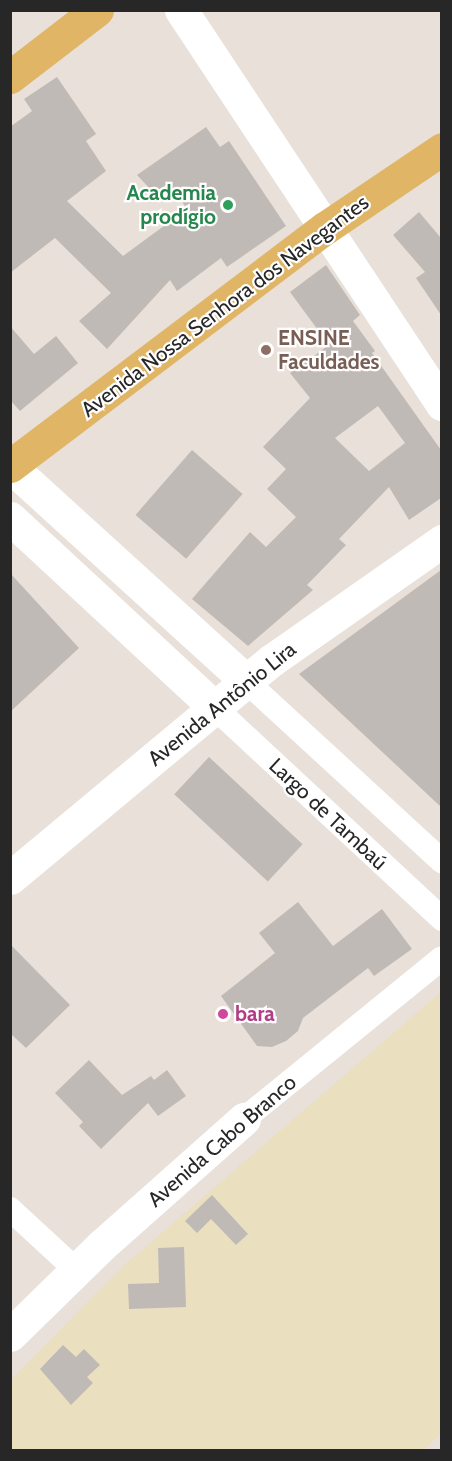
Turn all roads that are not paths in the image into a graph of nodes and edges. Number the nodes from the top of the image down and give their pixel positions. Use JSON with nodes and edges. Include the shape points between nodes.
{"nodes":[{"id":1,"x":97,"y":10,"type":"edge"},
{"id":2,"x":181,"y":10,"type":"edge"},
{"id":3,"x":10,"y":77,"type":"edge"},
{"id":4,"x":441,"y":149,"type":"edge"},
{"id":5,"x":325,"y":228,"type":"junction"},
{"id":6,"x":441,"y":405,"type":"edge"},
{"id":7,"x":10,"y":466,"type":"edge"},
{"id":8,"x":10,"y":518,"type":"edge"},
{"id":9,"x":441,"y":541,"type":"edge"},
{"id":10,"x":247,"y":682,"type":"junction"},
{"id":11,"x":215,"y":708,"type":"junction"},
{"id":12,"x":441,"y":861,"type":"edge"},
{"id":13,"x":10,"y":878,"type":"edge"},
{"id":14,"x":441,"y":919,"type":"edge"},
{"id":15,"x":441,"y":958,"type":"edge"},
{"id":16,"x":244,"y":1119,"type":"joint"},
{"id":17,"x":10,"y":1209,"type":"edge"},
{"id":18,"x":76,"y":1270,"type":"junction"},
{"id":19,"x":10,"y":1335,"type":"edge"}],
"edges":[{"from":1,"to":3,"type":"main road"},
{"from":2,"to":5,"type":"main road"},
{"from":4,"to":5,"type":"main road","name":"Avenida Nossa Senhora dos Navegantes"},
{"from":5,"to":6,"type":"main road"},
{"from":5,"to":7,"type":"main road","name":"Avenida Nossa Senhora dos Navegantes"},
{"from":7,"to":10,"type":"main road"},
{"from":8,"to":11,"type":"main road"},
{"from":9,"to":10,"type":"main road","name":"Avenida Antônio Lira","via":[[272,660]]},
{"from":10,"to":11,"type":"main road","name":"Avenida Antônio Lira"},
{"from":10,"to":12,"type":"street","name":"Largo de Tambaú"},
{"from":11,"to":13,"type":"main road","name":"Avenida Antônio Lira"},
{"from":11,"to":14,"type":"street","name":"Largo de Tambaú"},
{"from":15,"to":16,"type":"street","name":"Avenida Cabo Branco"},
{"from":16,"to":18,"type":"main road","name":"Avenida Cabo Branco"},
{"from":17,"to":18,"type":"street"},
{"from":18,"to":19,"type":"main road","name":"Avenida Cabo Branco"}]}
